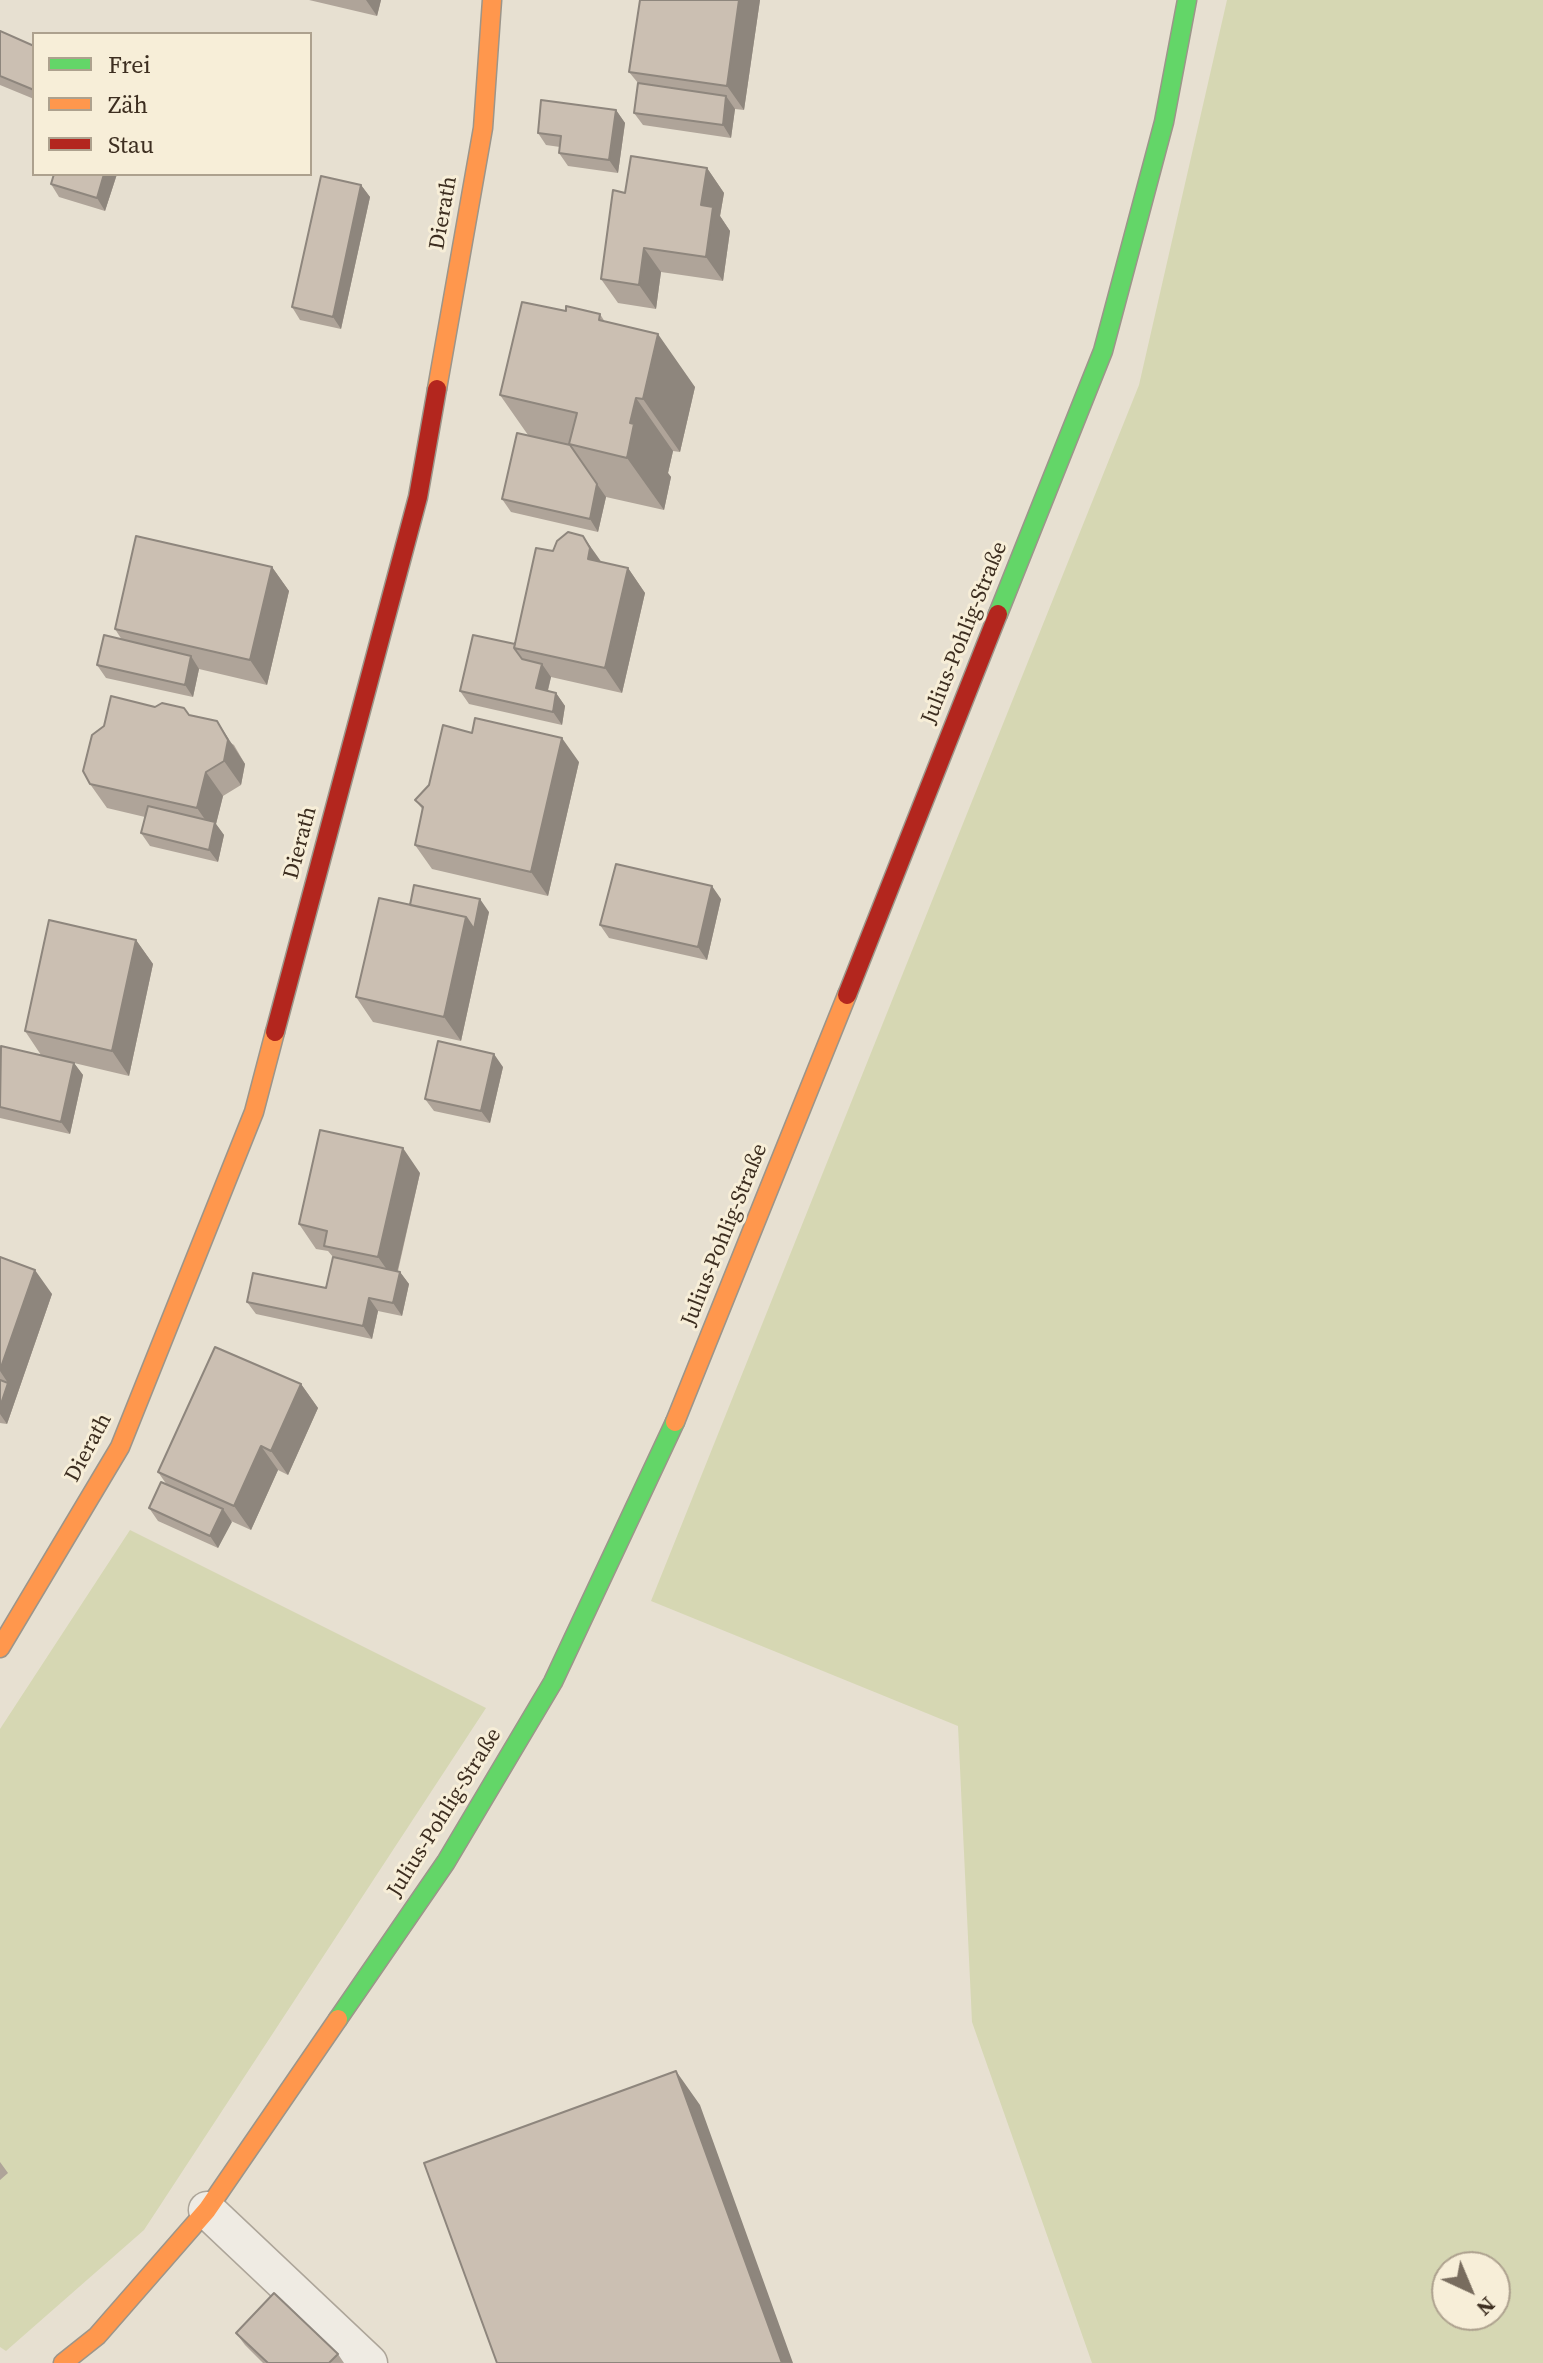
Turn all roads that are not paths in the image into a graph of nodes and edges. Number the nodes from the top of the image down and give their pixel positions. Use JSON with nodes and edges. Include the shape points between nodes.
{"nodes":[{"id":1,"x":492,"y":0,"type":"edge"},
{"id":2,"x":1187,"y":0,"type":"edge"},
{"id":3,"x":0,"y":1648,"type":"edge"},
{"id":4,"x":207,"y":2210,"type":"junction"},
{"id":5,"x":63,"y":2363,"type":"edge"},
{"id":6,"x":369,"y":2363,"type":"edge"}],
"edges":[{"from":1,"to":3,"type":"street","name":"Dierath","via":[[483,128],[418,497],[254,1112],[120,1447]]},
{"from":2,"to":4,"type":"street","name":"Julius-Pohlig-Straße","via":[[1164,122],[1103,351],[685,1400],[553,1682],[446,1862]]},
{"from":4,"to":5,"type":"street","name":"Julius-Pohlig-Straße","via":[[97,2336]]},
{"from":4,"to":6,"type":"lane"}]}
